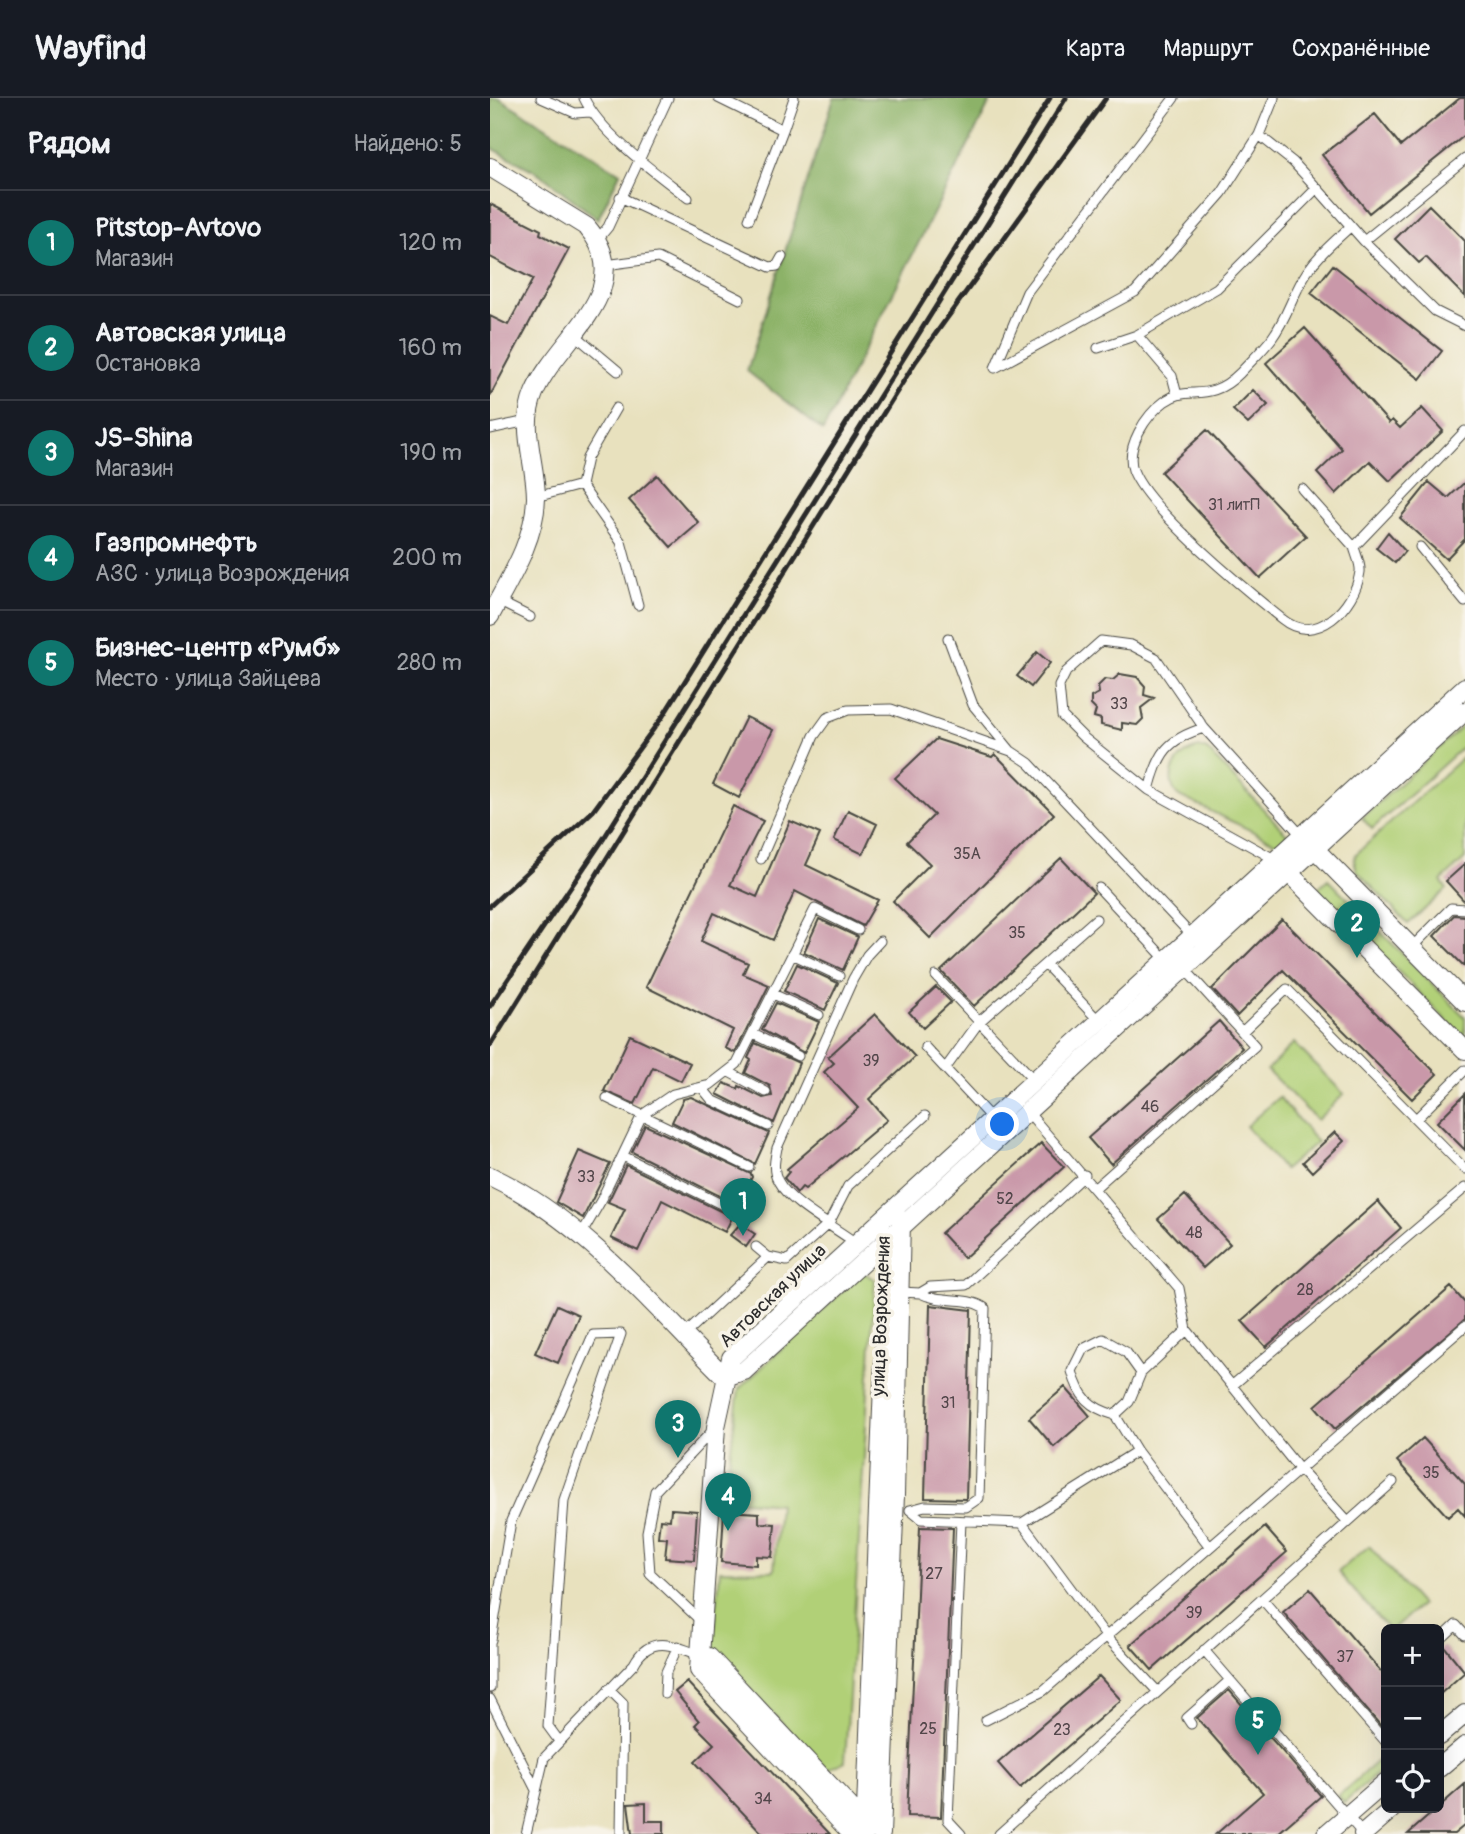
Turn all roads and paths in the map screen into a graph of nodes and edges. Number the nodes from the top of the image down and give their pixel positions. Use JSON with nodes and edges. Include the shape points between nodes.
{"nodes":[{"id":1,"x":541,"y":98,"type":"edge"},
{"id":2,"x":584,"y":98,"type":"edge"},
{"id":3,"x":668,"y":98,"type":"edge"},
{"id":4,"x":794,"y":98,"type":"edge"},
{"id":5,"x":1174,"y":98,"type":"edge"},
{"id":6,"x":1274,"y":98,"type":"edge"},
{"id":7,"x":722,"y":99,"type":"edge"},
{"id":8,"x":590,"y":112,"type":"junction"},
{"id":9,"x":783,"y":130,"type":"junction"},
{"id":10,"x":1259,"y":135,"type":"junction"},
{"id":11,"x":638,"y":159,"type":"junction"},
{"id":12,"x":1465,"y":159,"type":"edge"},
{"id":13,"x":490,"y":167,"type":"edge"},
{"id":14,"x":1317,"y":188,"type":"junction"},
{"id":15,"x":621,"y":197,"type":"junction"},
{"id":16,"x":688,"y":198,"type":"dead end"},
{"id":17,"x":749,"y":219,"type":"dead end"},
{"id":18,"x":1351,"y":226,"type":"junction"},
{"id":19,"x":598,"y":239,"type":"junction"},
{"id":20,"x":1364,"y":241,"type":"junction"},
{"id":21,"x":782,"y":257,"type":"dead end"},
{"id":22,"x":605,"y":265,"type":"junction"},
{"id":23,"x":740,"y":299,"type":"dead end"},
{"id":24,"x":1465,"y":326,"type":"edge"},
{"id":25,"x":574,"y":333,"type":"junction"},
{"id":26,"x":1137,"y":335,"type":"junction"},
{"id":27,"x":1098,"y":348,"type":"dead end"},
{"id":28,"x":618,"y":371,"type":"dead end"},
{"id":29,"x":1177,"y":395,"type":"junction"},
{"id":30,"x":616,"y":408,"type":"dead end"},
{"id":31,"x":527,"y":421,"type":"junction"},
{"id":32,"x":490,"y":429,"type":"edge"},
{"id":33,"x":1465,"y":431,"type":"edge"},
{"id":34,"x":581,"y":485,"type":"junction"},
{"id":35,"x":1302,"y":489,"type":"dead end"},
{"id":36,"x":536,"y":497,"type":"junction"},
{"id":37,"x":1354,"y":547,"type":"junction"},
{"id":38,"x":1420,"y":547,"type":"dead end"},
{"id":39,"x":1465,"y":602,"type":"edge"},
{"id":40,"x":638,"y":605,"type":"dead end"},
{"id":41,"x":494,"y":608,"type":"edge"},
{"id":42,"x":530,"y":617,"type":"dead end"},
{"id":43,"x":947,"y":638,"type":"dead end"},
{"id":44,"x":1465,"y":687,"type":"edge"},
{"id":45,"x":1465,"y":711,"type":"edge"},
{"id":46,"x":1204,"y":727,"type":"junction"},
{"id":47,"x":1011,"y":751,"type":"junction"},
{"id":48,"x":1149,"y":790,"type":"junction"},
{"id":49,"x":1308,"y":843,"type":"junction"},
{"id":50,"x":761,"y":859,"type":"dead end"},
{"id":51,"x":1282,"y":867,"type":"junction"},
{"id":52,"x":1099,"y":888,"type":"dead end"},
{"id":53,"x":1465,"y":909,"type":"edge"},
{"id":54,"x":1096,"y":919,"type":"dead end"},
{"id":55,"x":858,"y":930,"type":"dead end"},
{"id":56,"x":880,"y":941,"type":"dead end"},
{"id":57,"x":1198,"y":943,"type":"junction"},
{"id":58,"x":1411,"y":948,"type":"junction"},
{"id":59,"x":792,"y":954,"type":"junction"},
{"id":60,"x":1045,"y":964,"type":"junction"},
{"id":61,"x":1175,"y":964,"type":"junction"},
{"id":62,"x":839,"y":976,"type":"dead end"},
{"id":63,"x":936,"y":976,"type":"dead end"},
{"id":64,"x":773,"y":994,"type":"junction"},
{"id":65,"x":1465,"y":1002,"type":"edge"},
{"id":66,"x":819,"y":1015,"type":"dead end"},
{"id":67,"x":979,"y":1022,"type":"junction"},
{"id":68,"x":1106,"y":1028,"type":"junction"},
{"id":69,"x":1242,"y":1032,"type":"junction"},
{"id":70,"x":752,"y":1034,"type":"junction"},
{"id":71,"x":925,"y":1047,"type":"dead end"},
{"id":72,"x":1465,"y":1051,"type":"edge"},
{"id":73,"x":798,"y":1056,"type":"dead end"},
{"id":74,"x":945,"y":1069,"type":"junction"},
{"id":75,"x":1465,"y":1070,"type":"edge"},
{"id":76,"x":729,"y":1072,"type":"junction"},
{"id":77,"x":1041,"y":1087,"type":"junction"},
{"id":78,"x":703,"y":1089,"type":"junction"},
{"id":79,"x":766,"y":1092,"type":"dead end"},
{"id":80,"x":607,"y":1098,"type":"dead end"},
{"id":81,"x":1022,"y":1105,"type":"junction"},
{"id":82,"x":642,"y":1115,"type":"junction"},
{"id":83,"x":925,"y":1116,"type":"dead end"},
{"id":84,"x":1416,"y":1119,"type":"junction"},
{"id":85,"x":768,"y":1126,"type":"dead end"},
{"id":86,"x":998,"y":1126,"type":"junction"},
{"id":87,"x":623,"y":1156,"type":"junction"},
{"id":88,"x":749,"y":1167,"type":"dead end"},
{"id":89,"x":1465,"y":1169,"type":"edge"},
{"id":90,"x":1085,"y":1175,"type":"junction"},
{"id":91,"x":492,"y":1182,"type":"edge"},
{"id":92,"x":1095,"y":1188,"type":"junction"},
{"id":93,"x":1465,"y":1188,"type":"edge"},
{"id":94,"x":897,"y":1207,"type":"junction"},
{"id":95,"x":729,"y":1208,"type":"dead end"},
{"id":96,"x":829,"y":1223,"type":"junction"},
{"id":97,"x":903,"y":1226,"type":"junction"},
{"id":98,"x":581,"y":1235,"type":"junction"},
{"id":99,"x":887,"y":1240,"type":"junction"},
{"id":100,"x":857,"y":1244,"type":"junction"},
{"id":101,"x":756,"y":1247,"type":"dead end"},
{"id":102,"x":768,"y":1258,"type":"junction"},
{"id":103,"x":901,"y":1292,"type":"junction"},
{"id":104,"x":920,"y":1293,"type":"junction"},
{"id":105,"x":1465,"y":1326,"type":"edge"},
{"id":106,"x":1187,"y":1330,"type":"junction"},
{"id":107,"x":683,"y":1335,"type":"junction"},
{"id":108,"x":1141,"y":1373,"type":"junction"},
{"id":109,"x":725,"y":1377,"type":"junction"},
{"id":110,"x":1234,"y":1384,"type":"junction"},
{"id":111,"x":1115,"y":1415,"type":"junction"},
{"id":112,"x":716,"y":1427,"type":"junction"},
{"id":113,"x":1137,"y":1451,"type":"junction"},
{"id":114,"x":1300,"y":1470,"type":"junction"},
{"id":115,"x":1393,"y":1482,"type":"dead end"},
{"id":116,"x":894,"y":1510,"type":"junction"},
{"id":117,"x":961,"y":1521,"type":"junction"},
{"id":118,"x":1348,"y":1522,"type":"junction"},
{"id":119,"x":1022,"y":1523,"type":"junction"},
{"id":120,"x":1210,"y":1547,"type":"junction"},
{"id":121,"x":1262,"y":1599,"type":"junction"},
{"id":122,"x":702,"y":1622,"type":"junction"},
{"id":123,"x":1465,"y":1635,"type":"edge"},
{"id":124,"x":1106,"y":1636,"type":"junction"},
{"id":125,"x":1444,"y":1637,"type":"edge"},
{"id":126,"x":491,"y":1639,"type":"edge"},
{"id":127,"x":678,"y":1646,"type":"junction"},
{"id":128,"x":1204,"y":1650,"type":"junction"},
{"id":129,"x":699,"y":1656,"type":"junction"},
{"id":130,"x":1230,"y":1680,"type":"junction"},
{"id":131,"x":490,"y":1688,"type":"edge"},
{"id":132,"x":609,"y":1689,"type":"junction"},
{"id":133,"x":1158,"y":1692,"type":"junction"},
{"id":134,"x":665,"y":1694,"type":"dead end"},
{"id":135,"x":490,"y":1699,"type":"edge"},
{"id":136,"x":1465,"y":1715,"type":"edge"},
{"id":137,"x":986,"y":1720,"type":"dead end"},
{"id":138,"x":1191,"y":1724,"type":"dead end"},
{"id":139,"x":1444,"y":1733,"type":"edge"},
{"id":140,"x":1381,"y":1736,"type":"edge"},
{"id":141,"x":559,"y":1741,"type":"junction"},
{"id":142,"x":1465,"y":1746,"type":"edge"},
{"id":143,"x":1444,"y":1764,"type":"edge"},
{"id":144,"x":1381,"y":1786,"type":"edge"},
{"id":145,"x":537,"y":1790,"type":"junction"},
{"id":146,"x":1387,"y":1813,"type":"edge"},
{"id":147,"x":1347,"y":1815,"type":"junction"},
{"id":148,"x":864,"y":1831,"type":"edge"},
{"id":149,"x":526,"y":1834,"type":"edge"},
{"id":150,"x":621,"y":1834,"type":"edge"},
{"id":151,"x":881,"y":1834,"type":"edge"},
{"id":152,"x":961,"y":1834,"type":"edge"},
{"id":153,"x":999,"y":1834,"type":"edge"},
{"id":154,"x":1326,"y":1834,"type":"edge"},
{"id":155,"x":1363,"y":1834,"type":"edge"}],
"edges":[{"from":1,"to":8,"type":"lane","via":[[575,113]]},
{"from":2,"to":8,"type":"lane"},
{"from":3,"to":11,"type":"lane"},
{"from":4,"to":9,"type":"lane"},
{"from":5,"to":10,"type":"lane","via":[[1027,292],[995,368],[1135,292],[1222,193]]},
{"from":6,"to":10,"type":"lane"},
{"from":7,"to":9,"type":"lane"},
{"from":8,"to":11,"type":"lane"},
{"from":9,"to":17,"type":"lane"},
{"from":10,"to":14,"type":"lane"},
{"from":11,"to":15,"type":"lane"},
{"from":11,"to":16,"type":"lane"},
{"from":12,"to":20,"type":"lane"},
{"from":13,"to":19,"type":"street","via":[[574,216]]},
{"from":14,"to":18,"type":"lane"},
{"from":14,"to":26,"type":"lane","via":[[1217,288]]},
{"from":15,"to":19,"type":"lane"},
{"from":15,"to":21,"type":"lane","via":[[770,267],[777,266]]},
{"from":18,"to":20,"type":"lane"},
{"from":18,"to":29,"type":"lane","via":[[1307,272],[1272,338],[1238,374],[1223,388],[1207,394]]},
{"from":19,"to":22,"type":"street"},
{"from":20,"to":24,"type":"lane","via":[[1436,311]]},
{"from":22,"to":23,"type":"lane","via":[[658,258]]},
{"from":22,"to":25,"type":"street","via":[[598,300]]},
{"from":25,"to":28,"type":"lane"},
{"from":25,"to":31,"type":"street","via":[[545,371]]},
{"from":26,"to":27,"type":"lane"},
{"from":26,"to":29,"type":"lane","via":[[1172,376]]},
{"from":29,"to":37,"type":"lane","via":[[1145,423],[1132,446],[1132,468],[1142,488],[1229,576],[1289,625],[1309,629],[1344,610],[1356,590],[1361,569]]},
{"from":30,"to":34,"type":"lane","via":[[587,458]]},
{"from":31,"to":32,"type":"lane"},
{"from":31,"to":36,"type":"street"},
{"from":33,"to":37,"type":"lane"},
{"from":34,"to":36,"type":"lane"},
{"from":34,"to":40,"type":"lane","via":[[621,542]]},
{"from":35,"to":37,"type":"lane"},
{"from":36,"to":41,"type":"street","via":[[527,541]]},
{"from":38,"to":39,"type":"lane","via":[[1452,595]]},
{"from":41,"to":42,"type":"lane"},
{"from":43,"to":47,"type":"lane","via":[[973,705]]},
{"from":44,"to":49,"type":"street","name":"Автовская улица"},
{"from":45,"to":49,"type":"street","name":"Автовская улица"},
{"from":46,"to":48,"type":"lane","via":[[1167,745]]},
{"from":46,"to":48,"type":"lane","via":[[1156,658],[1131,645],[1101,641],[1066,672],[1059,686],[1062,716]]},
{"from":46,"to":49,"type":"lane"},
{"from":47,"to":50,"type":"lane","via":[[891,709],[848,710],[827,718],[814,736]]},
{"from":47,"to":57,"type":"lane","via":[[1029,763]]},
{"from":48,"to":51,"type":"lane"},
{"from":49,"to":51,"type":"street","name":"Автовская улица"},
{"from":49,"to":58,"type":"street"},
{"from":51,"to":57,"type":"street","name":"Автовская улица"},
{"from":51,"to":72,"type":"street"},
{"from":52,"to":61,"type":"lane"},
{"from":53,"to":58,"type":"lane","via":[[1451,908]]},
{"from":54,"to":60,"type":"lane"},
{"from":55,"to":59,"type":"lane","via":[[815,909]]},
{"from":56,"to":96,"type":"lane","via":[[853,979],[777,1148],[774,1166],[778,1181]]},
{"from":57,"to":61,"type":"street","name":"Автовская улица"},
{"from":58,"to":65,"type":"street"},
{"from":59,"to":62,"type":"lane"},
{"from":59,"to":64,"type":"lane"},
{"from":60,"to":67,"type":"lane"},
{"from":60,"to":68,"type":"lane"},
{"from":61,"to":68,"type":"street","name":"Автовская улица"},
{"from":61,"to":69,"type":"lane"},
{"from":63,"to":67,"type":"lane"},
{"from":64,"to":66,"type":"lane"},
{"from":64,"to":70,"type":"lane"},
{"from":67,"to":74,"type":"lane"},
{"from":67,"to":77,"type":"lane"},
{"from":68,"to":77,"type":"street","name":"Автовская улица"},
{"from":69,"to":84,"type":"lane","via":[[1287,989]]},
{"from":69,"to":92,"type":"lane","via":[[1255,1046]]},
{"from":70,"to":73,"type":"lane"},
{"from":70,"to":76,"type":"lane"},
{"from":71,"to":74,"type":"lane"},
{"from":74,"to":86,"type":"lane"},
{"from":75,"to":84,"type":"lane"},
{"from":76,"to":78,"type":"lane"},
{"from":76,"to":79,"type":"lane"},
{"from":77,"to":81,"type":"street","name":"Автовская улица"},
{"from":78,"to":82,"type":"lane","via":[[673,1094]]},
{"from":78,"to":85,"type":"lane","via":[[712,1100]]},
{"from":80,"to":82,"type":"lane"},
{"from":81,"to":86,"type":"street","name":"Автовская улица"},
{"from":81,"to":90,"type":"lane"},
{"from":82,"to":87,"type":"lane"},
{"from":82,"to":88,"type":"lane"},
{"from":83,"to":96,"type":"lane","via":[[848,1186]]},
{"from":84,"to":89,"type":"lane"},
{"from":86,"to":94,"type":"street","name":"Автовская улица"},
{"from":86,"to":97,"type":"street","name":"Автовская улица"},
{"from":87,"to":95,"type":"lane"},
{"from":87,"to":98,"type":"lane"},
{"from":90,"to":92,"type":"lane"},
{"from":90,"to":104,"type":"lane","via":[[965,1285],[930,1287]]},
{"from":91,"to":98,"type":"street","via":[[538,1202]]},
{"from":92,"to":106,"type":"lane","via":[[1179,1288]]},
{"from":93,"to":110,"type":"lane"},
{"from":94,"to":97,"type":"street","name":"улица Возрождения"},
{"from":94,"to":99,"type":"street","name":"улица Возрождения"},
{"from":94,"to":100,"type":"street","name":"Автовская улица"},
{"from":96,"to":100,"type":"lane"},
{"from":96,"to":102,"type":"lane","via":[[787,1261]]},
{"from":97,"to":99,"type":"street","name":"Автовская улица"},
{"from":97,"to":103,"type":"street","name":"улица Возрождения"},
{"from":98,"to":107,"type":"street"},
{"from":99,"to":109,"type":"street","name":"Автовская улица","via":[[744,1371]]},
{"from":99,"to":116,"type":"street","name":"улица Возрождения"},
{"from":100,"to":109,"type":"street","name":"Автовская улица","via":[[731,1358]]},
{"from":101,"to":102,"type":"lane"},
{"from":102,"to":107,"type":"lane"},
{"from":103,"to":104,"type":"lane"},
{"from":103,"to":116,"type":"street","name":"улица Возрождения"},
{"from":104,"to":116,"type":"lane","via":[[973,1301],[985,1308],[979,1499],[965,1507]]},
{"from":105,"to":114,"type":"lane"},
{"from":106,"to":108,"type":"lane"},
{"from":106,"to":110,"type":"lane"},
{"from":107,"to":109,"type":"street"},
{"from":108,"to":111,"type":"lane","via":[[1129,1402]]},
{"from":108,"to":111,"type":"lane","via":[[1126,1352],[1103,1339],[1083,1349],[1067,1370],[1094,1410]]},
{"from":109,"to":112,"type":"street"},
{"from":110,"to":114,"type":"lane"},
{"from":111,"to":113,"type":"lane"},
{"from":112,"to":122,"type":"street"},
{"from":112,"to":122,"type":"lane","via":[[655,1491],[647,1532],[650,1573]]},
{"from":113,"to":119,"type":"lane"},
{"from":113,"to":120,"type":"lane"},
{"from":114,"to":118,"type":"lane"},
{"from":114,"to":120,"type":"lane"},
{"from":115,"to":118,"type":"lane"},
{"from":116,"to":117,"type":"lane","via":[[921,1519]]},
{"from":116,"to":148,"type":"street","name":"улица Возрождения"},
{"from":116,"to":151,"type":"street","name":"улица Возрождения"},
{"from":117,"to":119,"type":"lane"},
{"from":117,"to":152,"type":"lane","via":[[948,1820]]},
{"from":118,"to":121,"type":"lane"},
{"from":119,"to":124,"type":"lane"},
{"from":120,"to":124,"type":"lane"},
{"from":121,"to":128,"type":"lane"},
{"from":121,"to":140,"type":"lane"},
{"from":122,"to":129,"type":"street"},
{"from":123,"to":125,"type":"lane","via":[[1456,1626]]},
{"from":124,"to":133,"type":"lane"},
{"from":124,"to":137,"type":"lane","via":[[1043,1691]]},
{"from":126,"to":131,"type":"lane"},
{"from":126,"to":141,"type":"lane","via":[[511,1521],[593,1335],[621,1334],[565,1500],[548,1726]]},
{"from":127,"to":129,"type":"lane"},
{"from":127,"to":132,"type":"lane","via":[[649,1646]]},
{"from":127,"to":134,"type":"lane","via":[[666,1672]]},
{"from":128,"to":130,"type":"lane"},
{"from":128,"to":133,"type":"lane"},
{"from":129,"to":148,"type":"street","name":"улица Возрождения","via":[[699,1670]]},
{"from":130,"to":138,"type":"lane","via":[[1187,1718]]},
{"from":130,"to":147,"type":"lane"},
{"from":132,"to":141,"type":"lane"},
{"from":132,"to":150,"type":"lane","via":[[623,1703]]},
{"from":133,"to":153,"type":"lane"},
{"from":135,"to":145,"type":"lane"},
{"from":136,"to":139,"type":"street"},
{"from":141,"to":145,"type":"lane","via":[[544,1758]]},
{"from":142,"to":143,"type":"street"},
{"from":144,"to":147,"type":"street"},
{"from":145,"to":149,"type":"lane"},
{"from":146,"to":155,"type":"street"},
{"from":147,"to":154,"type":"street"},
{"from":147,"to":155,"type":"lane"}]}
